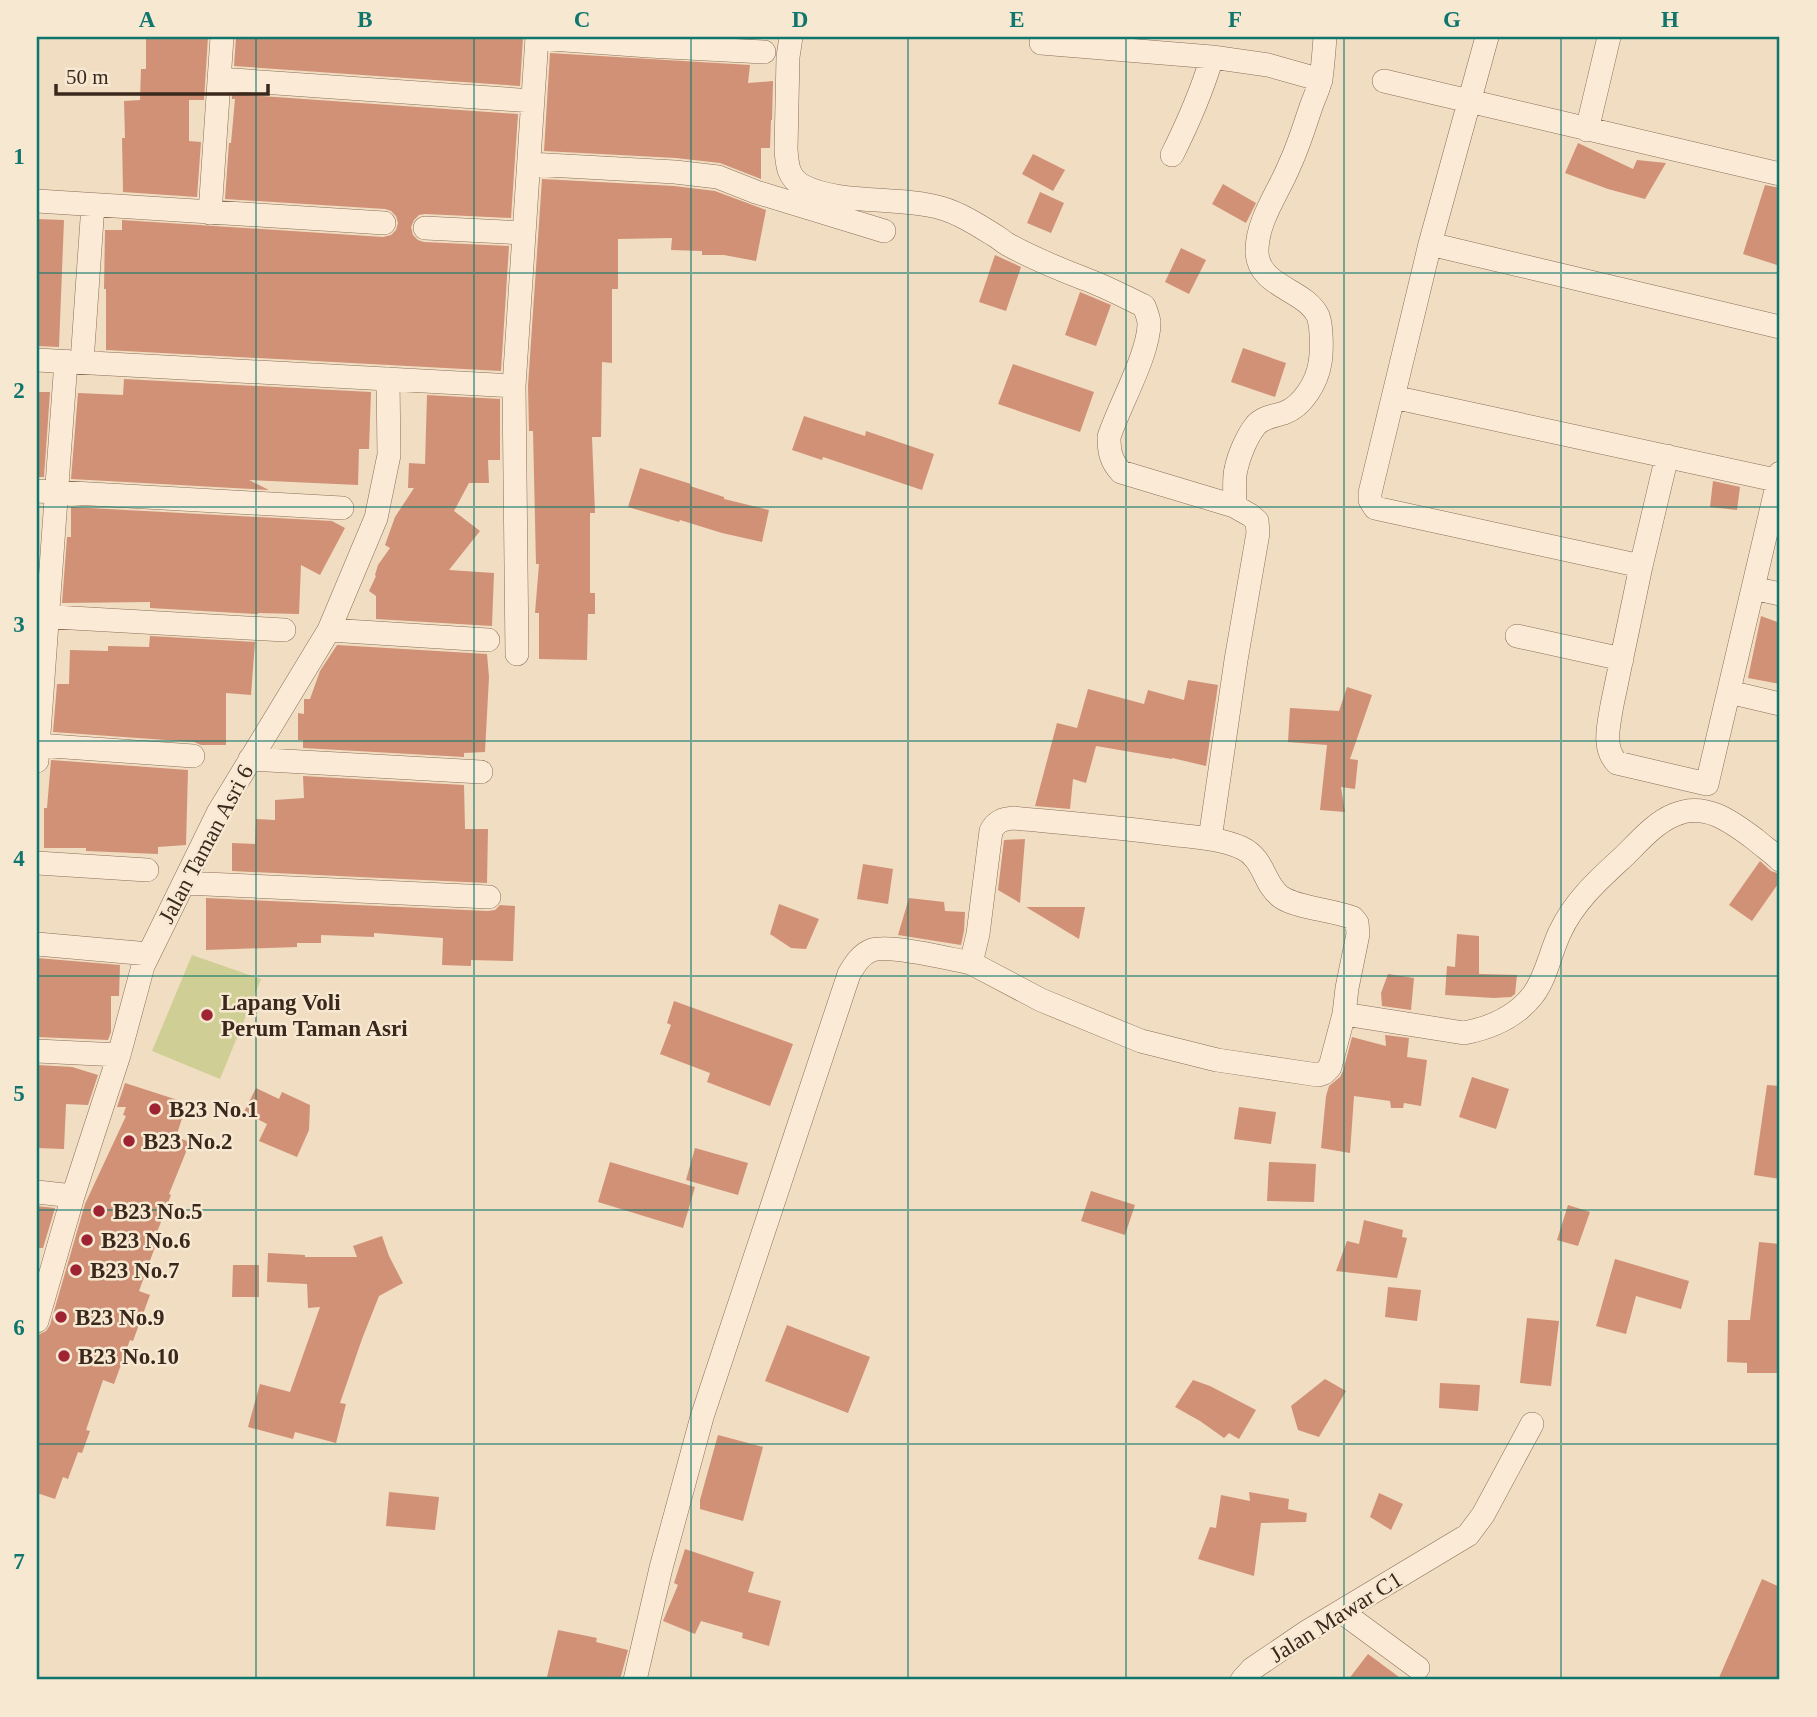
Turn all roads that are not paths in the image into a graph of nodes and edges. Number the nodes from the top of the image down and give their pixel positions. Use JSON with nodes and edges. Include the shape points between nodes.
{"nodes":[{"id":1,"x":222,"y":37,"type":"edge"},
{"id":2,"x":537,"y":37,"type":"edge"},
{"id":3,"x":791,"y":37,"type":"edge"},
{"id":4,"x":1325,"y":37,"type":"edge"},
{"id":5,"x":1487,"y":37,"type":"edge"},
{"id":6,"x":1609,"y":37,"type":"edge"},
{"id":7,"x":1041,"y":43,"type":"dead end"},
{"id":8,"x":764,"y":52,"type":"dead end"},
{"id":9,"x":1212,"y":57,"type":"junction"},
{"id":10,"x":219,"y":79,"type":"junction"},
{"id":11,"x":1321,"y":80,"type":"junction"},
{"id":12,"x":1384,"y":81,"type":"dead end"},
{"id":13,"x":533,"y":101,"type":"junction"},
{"id":14,"x":1468,"y":102,"type":"junction"},
{"id":15,"x":1587,"y":130,"type":"junction"},
{"id":16,"x":1172,"y":155,"type":"dead end"},
{"id":17,"x":528,"y":164,"type":"junction"},
{"id":18,"x":1780,"y":174,"type":"edge"},
{"id":19,"x":37,"y":201,"type":"edge"},
{"id":20,"x":93,"y":205,"type":"junction"},
{"id":21,"x":210,"y":213,"type":"junction"},
{"id":22,"x":384,"y":223,"type":"dead end"},
{"id":23,"x":425,"y":228,"type":"dead end"},
{"id":24,"x":884,"y":231,"type":"dead end"},
{"id":25,"x":524,"y":233,"type":"junction"},
{"id":26,"x":1430,"y":244,"type":"junction"},
{"id":27,"x":1780,"y":327,"type":"edge"},
{"id":28,"x":37,"y":360,"type":"edge"},
{"id":29,"x":74,"y":362,"type":"junction"},
{"id":30,"x":388,"y":379,"type":"junction"},
{"id":31,"x":514,"y":386,"type":"junction"},
{"id":32,"x":1393,"y":397,"type":"junction"},
{"id":33,"x":1667,"y":456,"type":"junction"},
{"id":34,"x":1780,"y":478,"type":"edge"},
{"id":35,"x":46,"y":492,"type":"edge"},
{"id":36,"x":1234,"y":506,"type":"junction"},
{"id":37,"x":342,"y":508,"type":"dead end"},
{"id":38,"x":1641,"y":566,"type":"junction"},
{"id":39,"x":1753,"y":588,"type":"junction"},
{"id":40,"x":1780,"y":594,"type":"edge"},
{"id":41,"x":42,"y":617,"type":"edge"},
{"id":42,"x":329,"y":630,"type":"junction"},
{"id":43,"x":284,"y":631,"type":"dead end"},
{"id":44,"x":1517,"y":636,"type":"dead end"},
{"id":45,"x":488,"y":640,"type":"dead end"},
{"id":46,"x":517,"y":654,"type":"dead end"},
{"id":47,"x":1622,"y":659,"type":"junction"},
{"id":48,"x":1729,"y":692,"type":"junction"},
{"id":49,"x":1780,"y":704,"type":"edge"},
{"id":50,"x":37,"y":750,"type":"edge"},
{"id":51,"x":193,"y":756,"type":"dead end"},
{"id":52,"x":250,"y":759,"type":"junction"},
{"id":53,"x":481,"y":772,"type":"dead end"},
{"id":54,"x":1210,"y":839,"type":"junction"},
{"id":55,"x":1780,"y":860,"type":"edge"},
{"id":56,"x":37,"y":863,"type":"edge"},
{"id":57,"x":146,"y":870,"type":"dead end"},
{"id":58,"x":184,"y":883,"type":"junction"},
{"id":59,"x":489,"y":897,"type":"dead end"},
{"id":60,"x":37,"y":944,"type":"edge"},
{"id":61,"x":149,"y":954,"type":"junction"},
{"id":62,"x":971,"y":964,"type":"junction"},
{"id":63,"x":1344,"y":1014,"type":"junction"},
{"id":64,"x":37,"y":1051,"type":"edge"},
{"id":65,"x":119,"y":1055,"type":"junction"},
{"id":66,"x":37,"y":1192,"type":"edge"},
{"id":67,"x":73,"y":1196,"type":"junction"},
{"id":68,"x":37,"y":1321,"type":"edge"},
{"id":69,"x":1532,"y":1424,"type":"dead end"},
{"id":70,"x":1342,"y":1612,"type":"junction"},
{"id":71,"x":1418,"y":1668,"type":"dead end"},
{"id":72,"x":635,"y":1680,"type":"edge"},
{"id":73,"x":1241,"y":1680,"type":"edge"}],
"edges":[{"from":1,"to":10,"type":"street"},
{"from":2,"to":8,"type":"street"},
{"from":2,"to":13,"type":"street"},
{"from":3,"to":36,"type":"street","via":[[786,149],[795,181],[826,193],[944,209],[1006,244],[1144,306],[1149,319],[1141,359],[1109,437],[1113,463],[1121,472]]},
{"from":4,"to":11,"type":"street"},
{"from":5,"to":14,"type":"street"},
{"from":6,"to":15,"type":"street"},
{"from":7,"to":9,"type":"street"},
{"from":9,"to":11,"type":"street","via":[[1268,65]]},
{"from":9,"to":16,"type":"street","via":[[1203,89]]},
{"from":10,"to":13,"type":"street"},
{"from":10,"to":21,"type":"street"},
{"from":11,"to":36,"type":"street","via":[[1291,164],[1267,212],[1257,256],[1269,276],[1306,300],[1318,317],[1320,365],[1297,406],[1256,424],[1235,470]]},
{"from":12,"to":14,"type":"street"},
{"from":13,"to":17,"type":"street"},
{"from":14,"to":15,"type":"street"},
{"from":14,"to":26,"type":"street"},
{"from":15,"to":18,"type":"street"},
{"from":17,"to":24,"type":"street","via":[[718,177]]},
{"from":17,"to":25,"type":"street"},
{"from":19,"to":20,"type":"street"},
{"from":20,"to":21,"type":"street"},
{"from":20,"to":29,"type":"street"},
{"from":21,"to":22,"type":"street"},
{"from":23,"to":25,"type":"street"},
{"from":25,"to":31,"type":"street"},
{"from":26,"to":27,"type":"street"},
{"from":26,"to":32,"type":"street"},
{"from":28,"to":29,"type":"street"},
{"from":29,"to":30,"type":"street"},
{"from":29,"to":35,"type":"street"},
{"from":30,"to":31,"type":"street"},
{"from":30,"to":42,"type":"street","name":"Jalan Taman Asri 6","via":[[389,455],[376,517]]},
{"from":31,"to":46,"type":"street"},
{"from":32,"to":33,"type":"street"},
{"from":32,"to":38,"type":"street","via":[[1370,493],[1375,508]]},
{"from":33,"to":34,"type":"street"},
{"from":33,"to":38,"type":"street"},
{"from":34,"to":39,"type":"street"},
{"from":35,"to":37,"type":"street"},
{"from":35,"to":41,"type":"street"},
{"from":36,"to":54,"type":"street","via":[[1259,527]]},
{"from":38,"to":47,"type":"street"},
{"from":39,"to":40,"type":"street"},
{"from":39,"to":48,"type":"street"},
{"from":41,"to":43,"type":"street"},
{"from":41,"to":50,"type":"street"},
{"from":42,"to":45,"type":"street"},
{"from":42,"to":52,"type":"street","name":"Jalan Taman Asri 6"},
{"from":44,"to":47,"type":"street"},
{"from":47,"to":48,"type":"street","via":[[1609,725],[1608,749],[1617,763],[1707,784]]},
{"from":48,"to":49,"type":"street"},
{"from":50,"to":51,"type":"street"},
{"from":52,"to":53,"type":"street"},
{"from":52,"to":58,"type":"street","name":"Jalan Taman Asri 6"},
{"from":54,"to":62,"type":"street","via":[[1002,820],[991,831]]},
{"from":54,"to":63,"type":"street","via":[[1245,850],[1257,859],[1280,896],[1353,918],[1358,929]]},
{"from":55,"to":63,"type":"street","via":[[1715,814],[1700,810],[1678,813],[1592,885],[1560,932],[1543,979],[1531,997],[1499,1023],[1464,1033]]},
{"from":56,"to":57,"type":"street"},
{"from":58,"to":59,"type":"street"},
{"from":58,"to":61,"type":"street","name":"Jalan Taman Asri 6"},
{"from":60,"to":61,"type":"street"},
{"from":61,"to":65,"type":"street","name":"Jalan Taman Asri 6"},
{"from":62,"to":63,"type":"street","via":[[1041,1000],[1141,1041],[1217,1060],[1313,1075],[1330,1067]]},
{"from":62,"to":72,"type":"street","via":[[883,948],[863,956],[849,974],[702,1417]]},
{"from":64,"to":65,"type":"street"},
{"from":65,"to":67,"type":"street","name":"Jalan Taman Asri 6"},
{"from":66,"to":67,"type":"street"},
{"from":67,"to":68,"type":"street","name":"Jalan Taman Asri 6"},
{"from":69,"to":70,"type":"street","name":"Jalan Mawar C1","via":[[1468,1535]]},
{"from":70,"to":71,"type":"street"},
{"from":70,"to":73,"type":"street","name":"Jalan Mawar C1"}]}
